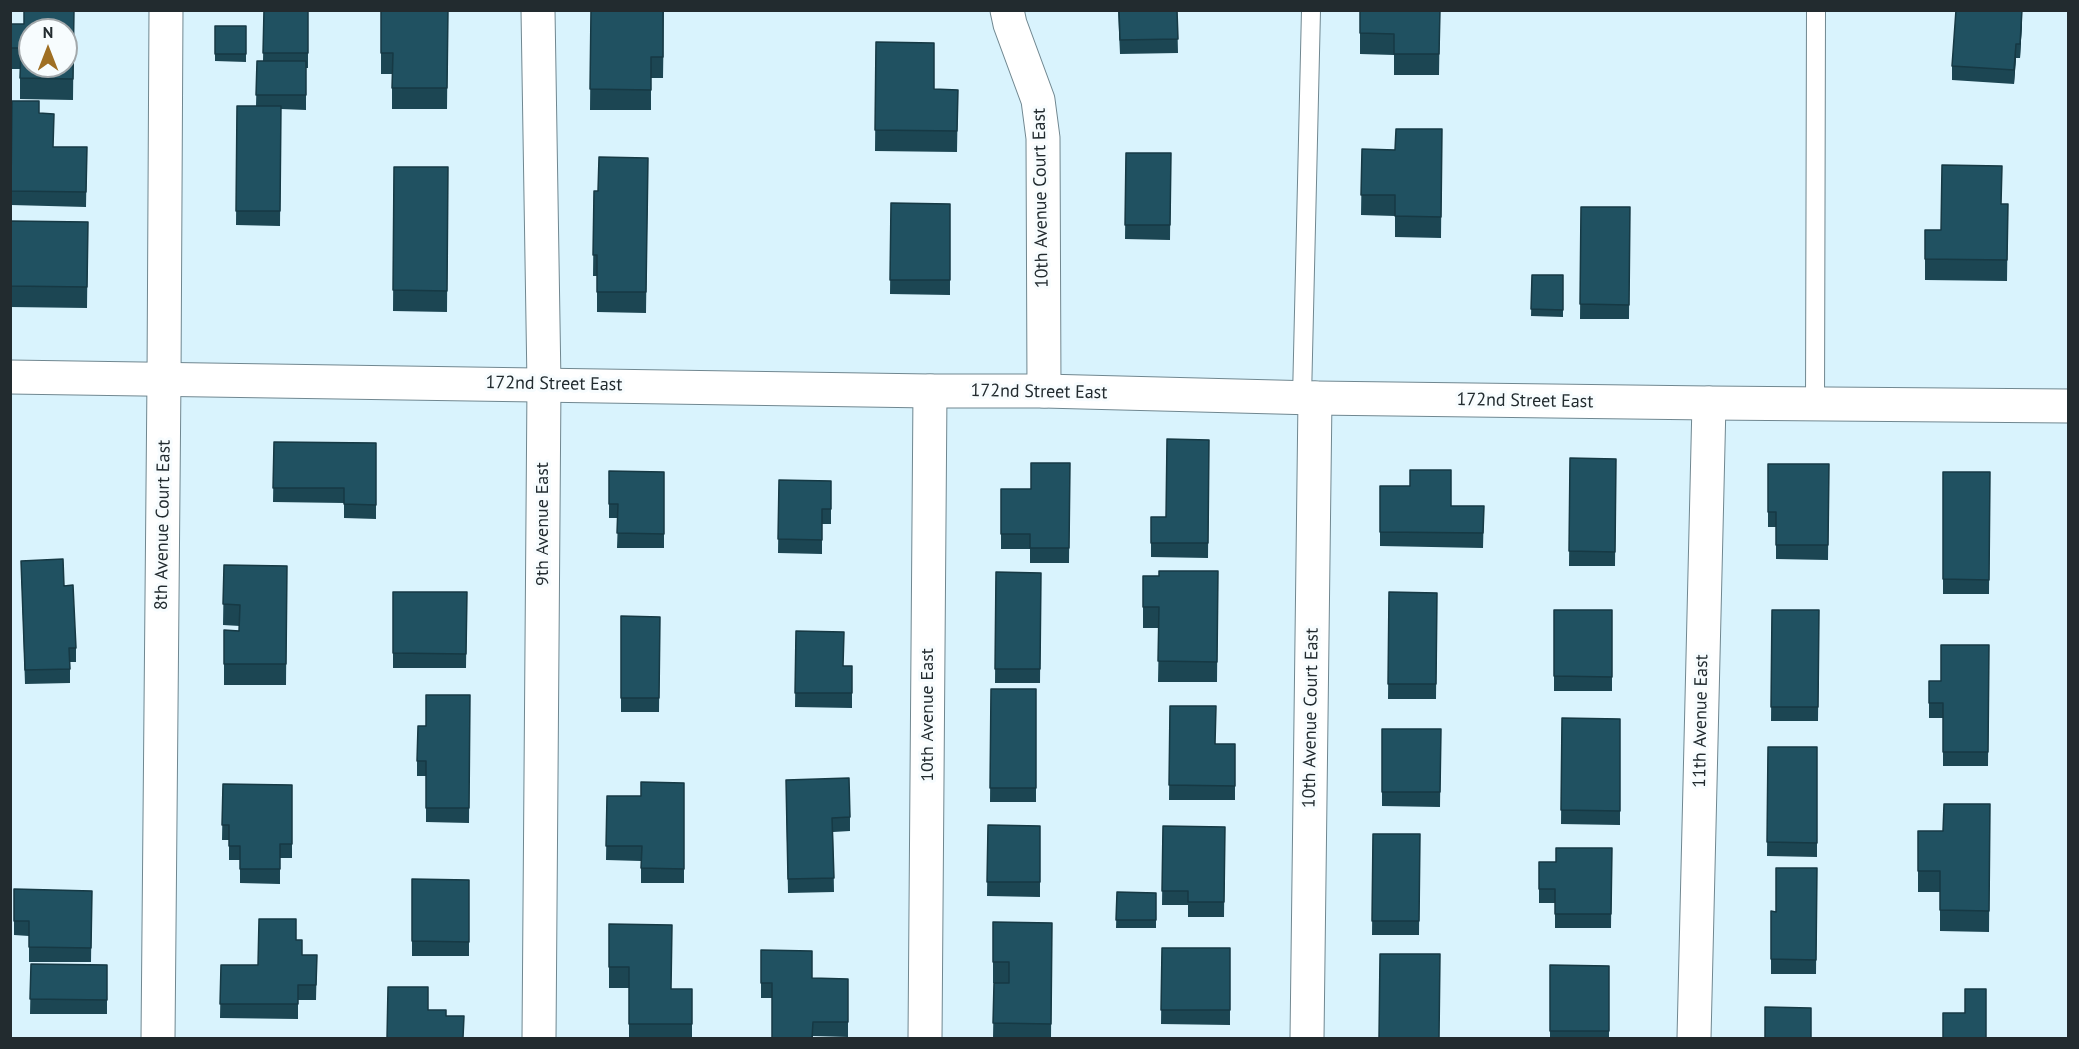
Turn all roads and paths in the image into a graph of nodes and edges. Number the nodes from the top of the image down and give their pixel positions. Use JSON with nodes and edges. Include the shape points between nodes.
{"nodes":[{"id":1,"x":166,"y":10,"type":"edge"},
{"id":2,"x":538,"y":10,"type":"edge"},
{"id":3,"x":1007,"y":10,"type":"edge"},
{"id":4,"x":1311,"y":10,"type":"edge"},
{"id":5,"x":1816,"y":10,"type":"edge"},
{"id":6,"x":10,"y":377,"type":"edge"},
{"id":7,"x":165,"y":378,"type":"junction"},
{"id":8,"x":544,"y":384,"type":"junction"},
{"id":9,"x":930,"y":391,"type":"junction"},
{"id":10,"x":1044,"y":391,"type":"junction"},
{"id":11,"x":1309,"y":398,"type":"junction"},
{"id":12,"x":1709,"y":403,"type":"junction"},
{"id":13,"x":1815,"y":404,"type":"junction"},
{"id":14,"x":2068,"y":406,"type":"edge"},
{"id":15,"x":158,"y":1038,"type":"edge"},
{"id":16,"x":539,"y":1038,"type":"edge"},
{"id":17,"x":925,"y":1038,"type":"edge"},
{"id":18,"x":1307,"y":1038,"type":"edge"},
{"id":19,"x":1694,"y":1038,"type":"edge"}],
"edges":[{"from":1,"to":7,"type":"street","name":"8th Avenue Court East"},
{"from":2,"to":8,"type":"street","name":"9th Avenue East"},
{"from":3,"to":10,"type":"street","name":"10th Avenue Court East","via":[[1038,100],[1043,138]]},
{"from":4,"to":11,"type":"lane"},
{"from":5,"to":13,"type":"lane"},
{"from":6,"to":7,"type":"street","name":"172nd Street East"},
{"from":7,"to":8,"type":"street","name":"172nd Street East"},
{"from":7,"to":15,"type":"street","name":"8th Avenue Court East"},
{"from":8,"to":9,"type":"street","name":"172nd Street East"},
{"from":8,"to":16,"type":"street","name":"9th Avenue East"},
{"from":9,"to":10,"type":"street","name":"172nd Street East"},
{"from":9,"to":17,"type":"street","name":"10th Avenue East"},
{"from":10,"to":11,"type":"street","name":"172nd Street East"},
{"from":11,"to":12,"type":"street","name":"172nd Street East"},
{"from":11,"to":18,"type":"street","name":"10th Avenue Court East"},
{"from":12,"to":13,"type":"street","name":"172nd Street East"},
{"from":12,"to":19,"type":"street","name":"11th Avenue East"},
{"from":13,"to":14,"type":"street","name":"172nd Street East"}]}
